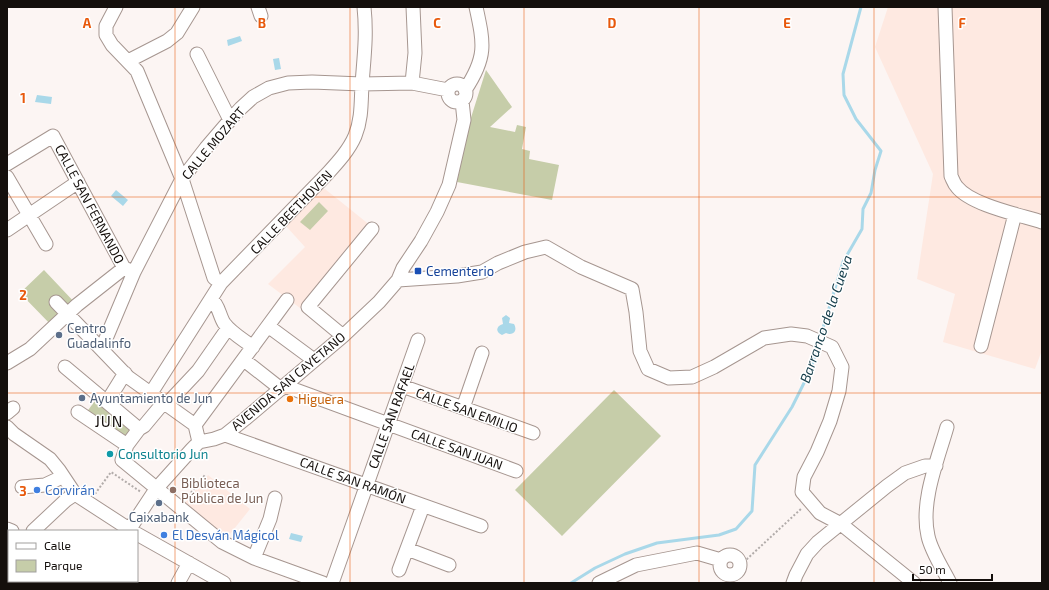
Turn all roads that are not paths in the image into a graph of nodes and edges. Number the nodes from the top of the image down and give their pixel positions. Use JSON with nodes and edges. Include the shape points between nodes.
{"nodes":[{"id":1,"x":116,"y":7,"type":"edge"},
{"id":2,"x":193,"y":7,"type":"edge"},
{"id":3,"x":364,"y":7,"type":"edge"},
{"id":4,"x":413,"y":7,"type":"edge"},
{"id":5,"x":476,"y":7,"type":"edge"},
{"id":6,"x":946,"y":7,"type":"edge"},
{"id":7,"x":197,"y":54,"type":"dead end"},
{"id":8,"x":128,"y":61,"type":"junction"},
{"id":9,"x":412,"y":83,"type":"junction"},
{"id":10,"x":362,"y":84,"type":"junction"},
{"id":11,"x":464,"y":95,"type":"junction"},
{"id":12,"x":230,"y":120,"type":"junction"},
{"id":13,"x":7,"y":164,"type":"edge"},
{"id":14,"x":7,"y":177,"type":"edge"},
{"id":15,"x":182,"y":179,"type":"junction"},
{"id":16,"x":78,"y":182,"type":"junction"},
{"id":17,"x":1015,"y":214,"type":"junction"},
{"id":18,"x":29,"y":215,"type":"junction"},
{"id":19,"x":1042,"y":222,"type":"edge"},
{"id":20,"x":372,"y":229,"type":"dead end"},
{"id":21,"x":7,"y":230,"type":"edge"},
{"id":22,"x":46,"y":244,"type":"dead end"},
{"id":23,"x":129,"y":270,"type":"junction"},
{"id":24,"x":398,"y":280,"type":"junction"},
{"id":25,"x":221,"y":283,"type":"junction"},
{"id":26,"x":211,"y":299,"type":"junction"},
{"id":27,"x":287,"y":300,"type":"dead end"},
{"id":28,"x":56,"y":302,"type":"dead end"},
{"id":29,"x":67,"y":314,"type":"junction"},
{"id":30,"x":268,"y":326,"type":"junction"},
{"id":31,"x":228,"y":328,"type":"junction"},
{"id":32,"x":343,"y":336,"type":"junction"},
{"id":33,"x":418,"y":340,"type":"dead end"},
{"id":34,"x":982,"y":346,"type":"dead end"},
{"id":35,"x":254,"y":347,"type":"junction"},
{"id":36,"x":102,"y":348,"type":"junction"},
{"id":37,"x":482,"y":353,"type":"dead end"},
{"id":38,"x":244,"y":360,"type":"junction"},
{"id":39,"x":314,"y":360,"type":"junction"},
{"id":40,"x":7,"y":363,"type":"edge"},
{"id":41,"x":65,"y":367,"type":"dead end"},
{"id":42,"x":125,"y":373,"type":"junction"},
{"id":43,"x":402,"y":386,"type":"junction"},
{"id":44,"x":283,"y":388,"type":"junction"},
{"id":45,"x":150,"y":393,"type":"junction"},
{"id":46,"x":107,"y":402,"type":"junction"},
{"id":47,"x":166,"y":403,"type":"junction"},
{"id":48,"x":463,"y":408,"type":"junction"},
{"id":49,"x":78,"y":412,"type":"dead end"},
{"id":50,"x":388,"y":424,"type":"junction"},
{"id":51,"x":195,"y":425,"type":"junction"},
{"id":52,"x":7,"y":427,"type":"edge"},
{"id":53,"x":947,"y":427,"type":"dead end"},
{"id":54,"x":139,"y":429,"type":"junction"},
{"id":55,"x":533,"y":433,"type":"dead end"},
{"id":56,"x":225,"y":435,"type":"junction"},
{"id":57,"x":199,"y":442,"type":"junction"},
{"id":58,"x":127,"y":445,"type":"junction"},
{"id":59,"x":936,"y":466,"type":"junction"},
{"id":60,"x":516,"y":471,"type":"dead end"},
{"id":61,"x":62,"y":477,"type":"junction"},
{"id":62,"x":367,"y":485,"type":"junction"},
{"id":63,"x":22,"y":486,"type":"dead end"},
{"id":64,"x":74,"y":494,"type":"junction"},
{"id":65,"x":153,"y":494,"type":"junction"},
{"id":66,"x":276,"y":498,"type":"dead end"},
{"id":67,"x":423,"y":506,"type":"junction"},
{"id":68,"x":841,"y":524,"type":"junction"},
{"id":69,"x":480,"y":526,"type":"dead end"},
{"id":70,"x":34,"y":530,"type":"edge"},
{"id":71,"x":131,"y":530,"type":"edge"},
{"id":72,"x":134,"y":530,"type":"edge"},
{"id":73,"x":138,"y":534,"type":"edge"},
{"id":74,"x":407,"y":549,"type":"junction"},
{"id":75,"x":254,"y":558,"type":"junction"},
{"id":76,"x":721,"y":560,"type":"junction"},
{"id":77,"x":188,"y":564,"type":"junction"},
{"id":78,"x":449,"y":565,"type":"dead end"},
{"id":79,"x":399,"y":570,"type":"dead end"},
{"id":80,"x":724,"y":579,"type":"edge"},
{"id":81,"x":906,"y":581,"type":"edge"},
{"id":82,"x":178,"y":583,"type":"edge"},
{"id":83,"x":224,"y":583,"type":"edge"},
{"id":84,"x":324,"y":583,"type":"edge"},
{"id":85,"x":332,"y":583,"type":"edge"},
{"id":86,"x":599,"y":583,"type":"edge"},
{"id":87,"x":793,"y":583,"type":"edge"},
{"id":88,"x":950,"y":583,"type":"edge"}],
"edges":[{"from":1,"to":8,"type":"street","via":[[106,26],[106,35]]},
{"from":2,"to":8,"type":"street","via":[[177,33]]},
{"from":3,"to":10,"type":"street","name":"CALLE BEETHOVEN","via":[[366,46]]},
{"from":4,"to":9,"type":"street","via":[[416,53]]},
{"from":5,"to":11,"type":"street","via":[[482,41],[481,62]]},
{"from":6,"to":17,"type":"street","via":[[951,176],[957,188],[972,199]]},
{"from":7,"to":12,"type":"street"},
{"from":8,"to":15,"type":"street","via":[[137,71]]},
{"from":9,"to":10,"type":"street","name":"CALLE MOZART"},
{"from":9,"to":11,"type":"street","name":"CALLE MOZART","via":[[448,90],[448,97],[452,102],[457,103]]},
{"from":10,"to":12,"type":"street","name":"CALLE MOZART","via":[[288,83],[269,88],[253,97]]},
{"from":10,"to":25,"type":"street","name":"CALLE BEETHOVEN","via":[[360,119],[355,136],[344,154],[328,174]]},
{"from":11,"to":24,"type":"street","name":"AVENIDA SAN CAYETANO","via":[[464,120],[449,185],[437,212]]},
{"from":12,"to":15,"type":"street","name":"CALLE MOZART"},
{"from":13,"to":16,"type":"street","name":"CALLE SAN FERNANDO","via":[[53,136]]},
{"from":14,"to":18,"type":"street"},
{"from":15,"to":23,"type":"street","name":"CALLE MOZART"},
{"from":15,"to":25,"type":"street","via":[[214,278]]},
{"from":16,"to":18,"type":"street"},
{"from":16,"to":23,"type":"street","name":"CALLE SAN FERNANDO"},
{"from":17,"to":19,"type":"street"},
{"from":17,"to":34,"type":"street"},
{"from":18,"to":21,"type":"street"},
{"from":18,"to":22,"type":"street"},
{"from":20,"to":32,"type":"street","via":[[308,307]]},
{"from":23,"to":29,"type":"street"},
{"from":23,"to":36,"type":"street","name":"CALLE MOZART"},
{"from":24,"to":32,"type":"street","name":"AVENIDA SAN CAYETANO"},
{"from":24,"to":68,"type":"street","via":[[482,272],[525,252],[546,247],[581,267],[632,289],[640,351],[648,369],[669,378],[692,377],[714,368],[764,338],[791,334],[807,336],[832,346],[842,368],[840,391],[830,421],[804,477],[802,492],[820,513]]},
{"from":25,"to":26,"type":"street","name":"CALLE BEETHOVEN"},
{"from":26,"to":31,"type":"street","via":[[216,302],[223,322]]},
{"from":26,"to":45,"type":"street","name":"CALLE BEETHOVEN"},
{"from":27,"to":30,"type":"street"},
{"from":28,"to":29,"type":"street"},
{"from":29,"to":36,"type":"street"},
{"from":29,"to":40,"type":"street","via":[[30,349]]},
{"from":30,"to":35,"type":"street"},
{"from":30,"to":39,"type":"street"},
{"from":31,"to":35,"type":"street"},
{"from":31,"to":47,"type":"street","via":[[198,370]]},
{"from":32,"to":39,"type":"street","name":"AVENIDA SAN CAYETANO"},
{"from":33,"to":43,"type":"street","name":"CALLE SAN RAFAEL"},
{"from":35,"to":38,"type":"street"},
{"from":36,"to":42,"type":"street"},
{"from":37,"to":48,"type":"street"},
{"from":38,"to":44,"type":"street","name":"CALLE SAN JUAN"},
{"from":38,"to":51,"type":"street"},
{"from":39,"to":44,"type":"street","name":"AVENIDA SAN CAYETANO"},
{"from":41,"to":46,"type":"street"},
{"from":42,"to":45,"type":"street"},
{"from":42,"to":46,"type":"street"},
{"from":43,"to":48,"type":"street","name":"CALLE SAN EMILIO"},
{"from":43,"to":50,"type":"street","name":"CALLE SAN RAFAEL"},
{"from":44,"to":50,"type":"street","name":"CALLE SAN JUAN"},
{"from":44,"to":56,"type":"street","name":"AVENIDA SAN CAYETANO"},
{"from":45,"to":47,"type":"street"},
{"from":46,"to":54,"type":"street"},
{"from":47,"to":51,"type":"street"},
{"from":47,"to":54,"type":"street"},
{"from":48,"to":55,"type":"street","name":"CALLE SAN EMILIO"},
{"from":49,"to":58,"type":"street"},
{"from":50,"to":60,"type":"street","name":"CALLE SAN JUAN"},
{"from":50,"to":62,"type":"street","name":"CALLE SAN RAFAEL"},
{"from":51,"to":57,"type":"street"},
{"from":52,"to":61,"type":"street","via":[[50,459]]},
{"from":53,"to":59,"type":"street"},
{"from":54,"to":58,"type":"street"},
{"from":56,"to":57,"type":"street","name":"AVENIDA SAN CAYETANO"},
{"from":56,"to":62,"type":"street","name":"CALLE SAN RAMÓN"},
{"from":57,"to":65,"type":"street"},
{"from":58,"to":65,"type":"street","via":[[122,460]]},
{"from":59,"to":68,"type":"street","via":[[925,466],[905,473]]},
{"from":59,"to":88,"type":"street","via":[[928,494],[928,536]]},
{"from":61,"to":63,"type":"street","via":[[45,485]]},
{"from":61,"to":64,"type":"street"},
{"from":62,"to":67,"type":"street","name":"CALLE SAN RAMÓN"},
{"from":62,"to":85,"type":"street","name":"CALLE SAN RAFAEL"},
{"from":64,"to":70,"type":"street"},
{"from":64,"to":71,"type":"street"},
{"from":65,"to":72,"type":"street"},
{"from":65,"to":75,"type":"street","via":[[222,542]]},
{"from":66,"to":75,"type":"street"},
{"from":67,"to":69,"type":"street","name":"CALLE SAN RAMÓN"},
{"from":67,"to":74,"type":"street"},
{"from":68,"to":81,"type":"street"},
{"from":68,"to":87,"type":"street","via":[[807,554]]},
{"from":73,"to":77,"type":"street"},
{"from":74,"to":78,"type":"street"},
{"from":74,"to":79,"type":"street"},
{"from":75,"to":84,"type":"street"},
{"from":76,"to":80,"type":"street","via":[[720,567]]},
{"from":76,"to":80,"type":"street","via":[[732,555],[738,558],[739,562],[738,571]]},
{"from":76,"to":86,"type":"street","via":[[697,553],[636,565]]},
{"from":77,"to":82,"type":"street"},
{"from":77,"to":83,"type":"street"}]}
